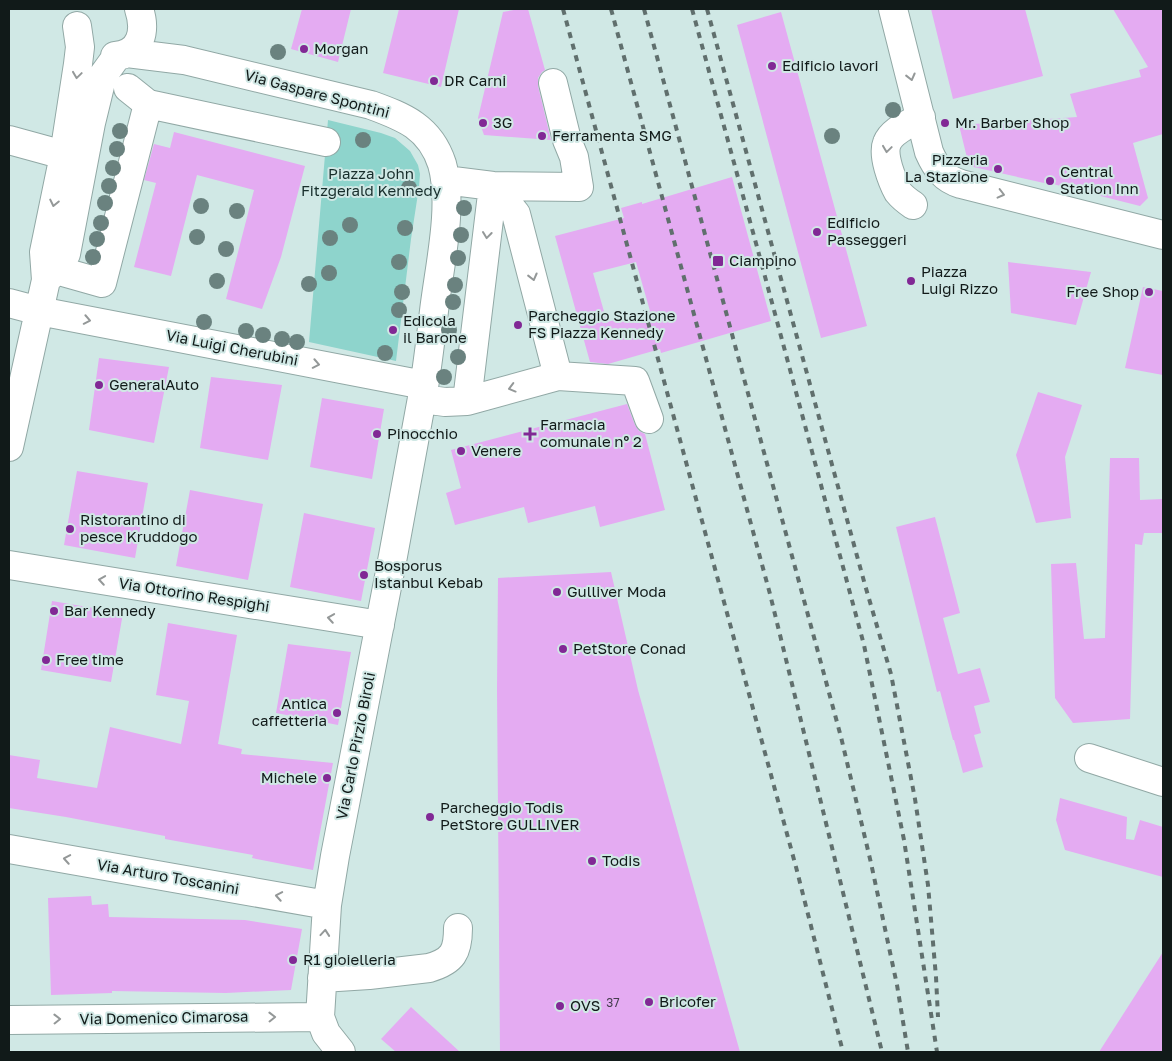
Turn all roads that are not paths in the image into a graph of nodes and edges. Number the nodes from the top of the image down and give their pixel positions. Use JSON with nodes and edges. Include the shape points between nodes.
{"nodes":[{"id":1,"x":893,"y":9,"type":"edge"},
{"id":2,"x":140,"y":14,"type":"edge"},
{"id":3,"x":73,"y":18,"type":"edge"},
{"id":4,"x":122,"y":55,"type":"junction"},
{"id":5,"x":184,"y":60,"type":"junction"},
{"id":6,"x":553,"y":83,"type":"dead end"},
{"id":7,"x":921,"y":118,"type":"junction"},
{"id":8,"x":9,"y":140,"type":"edge"},
{"id":9,"x":326,"y":142,"type":"dead end"},
{"id":10,"x":74,"y":158,"type":"junction"},
{"id":11,"x":940,"y":172,"type":"junction"},
{"id":12,"x":445,"y":180,"type":"junction"},
{"id":13,"x":493,"y":186,"type":"junction"},
{"id":14,"x":1163,"y":235,"type":"edge"},
{"id":15,"x":51,"y":275,"type":"junction"},
{"id":16,"x":9,"y":303,"type":"edge"},
{"id":17,"x":39,"y":311,"type":"junction"},
{"id":18,"x":558,"y":376,"type":"junction"},
{"id":19,"x":423,"y":392,"type":"junction"},
{"id":20,"x":467,"y":401,"type":"junction"},
{"id":21,"x":648,"y":419,"type":"dead end"},
{"id":22,"x":9,"y":447,"type":"edge"},
{"id":23,"x":9,"y":565,"type":"edge"},
{"id":24,"x":380,"y":626,"type":"junction"},
{"id":25,"x":1089,"y":758,"type":"dead end"},
{"id":26,"x":1163,"y":782,"type":"edge"},
{"id":27,"x":9,"y":849,"type":"edge"},
{"id":28,"x":327,"y":905,"type":"junction"},
{"id":29,"x":458,"y":928,"type":"dead end"},
{"id":30,"x":322,"y":978,"type":"junction"},
{"id":31,"x":320,"y":1017,"type":"junction"},
{"id":32,"x":9,"y":1020,"type":"edge"},
{"id":33,"x":341,"y":1052,"type":"edge"}],
"edges":[{"from":1,"to":7,"type":"street","one_way":true},
{"from":2,"to":4,"type":"street","via":[[143,31],[138,44]]},
{"from":2,"to":5,"type":"street"},
{"from":3,"to":4,"type":"street","name":"Via Gaspare Spontini","via":[[100,50],[112,56]]},
{"from":3,"to":10,"type":"street","one_way":true,"via":[[80,47]]},
{"from":4,"to":5,"type":"street","name":"Via Gaspare Spontini"},
{"from":4,"to":10,"type":"street","via":[[104,74]]},
{"from":5,"to":12,"type":"street","name":"Via Gaspare Spontini","via":[[395,113],[420,128],[428,138],[442,164]]},
{"from":6,"to":13,"type":"street","via":[[579,187]]},
{"from":7,"to":11,"type":"street","via":[[929,152]]},
{"from":7,"to":11,"type":"street","one_way":true,"via":[[892,135],[886,151],[893,181],[911,214]]},
{"from":8,"to":10,"type":"street"},
{"from":9,"to":15,"type":"street","via":[[138,96],[102,282]]},
{"from":10,"to":15,"type":"street","via":[[44,252]]},
{"from":11,"to":14,"type":"street","one_way":true,"via":[[955,182]]},
{"from":12,"to":13,"type":"street"},
{"from":12,"to":19,"type":"street","via":[[445,232]]},
{"from":13,"to":18,"type":"street","one_way":true,"via":[[516,214]]},
{"from":13,"to":20,"type":"street","one_way":true},
{"from":15,"to":17,"type":"street"},
{"from":16,"to":17,"type":"street","name":"Via Luigi Cherubini"},
{"from":17,"to":19,"type":"street","name":"Via Luigi Cherubini","one_way":true},
{"from":17,"to":22,"type":"street"},
{"from":18,"to":20,"type":"street","one_way":true},
{"from":18,"to":21,"type":"street","via":[[635,381]]},
{"from":19,"to":20,"type":"street","via":[[446,402]]},
{"from":19,"to":24,"type":"street","name":"Via Carlo Pirzio Biroli"},
{"from":24,"to":23,"type":"street","name":"Via Ottorino Respighi","one_way":true},
{"from":24,"to":28,"type":"street","name":"Via Carlo Pirzio Biroli"},
{"from":25,"to":26,"type":"street"},
{"from":28,"to":27,"type":"street","name":"Via Arturo Toscanini","one_way":true},
{"from":30,"to":28,"type":"street","name":"Via Carlo Pirzio Biroli","one_way":true},
{"from":29,"to":30,"type":"street","via":[[453,954],[437,966]]},
{"from":30,"to":31,"type":"street","name":"Via Carlo Pirzio Biroli"},
{"from":32,"to":31,"type":"street","name":"Via Domenico Cimarosa","one_way":true},
{"from":31,"to":33,"type":"street","name":"Via Carlo Pirzio Biroli","via":[[326,1033]]}]}
